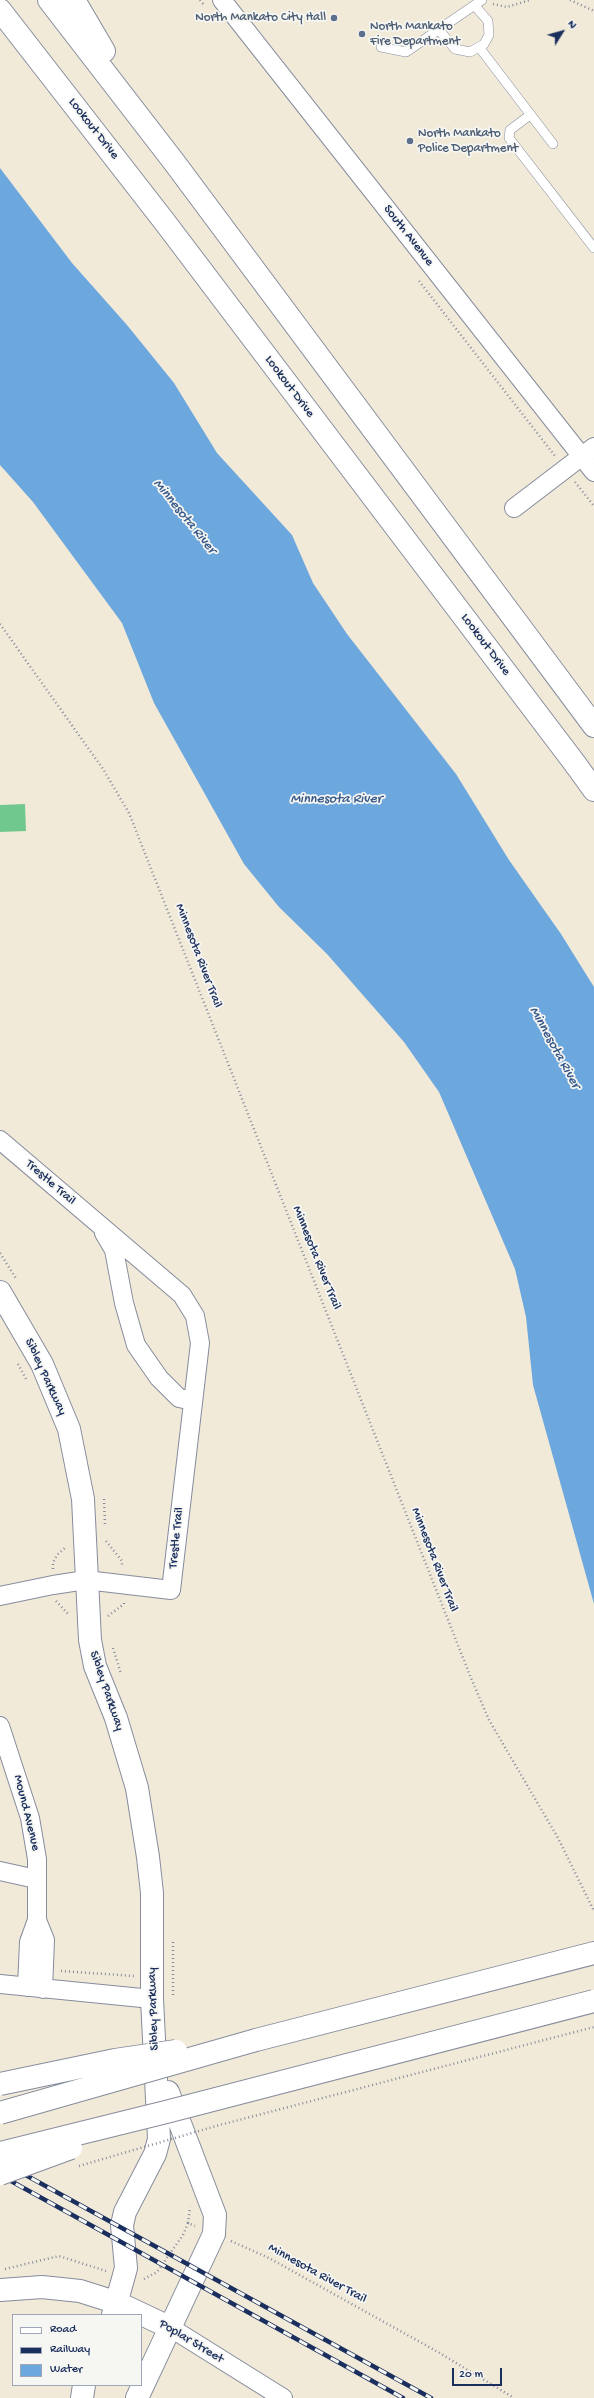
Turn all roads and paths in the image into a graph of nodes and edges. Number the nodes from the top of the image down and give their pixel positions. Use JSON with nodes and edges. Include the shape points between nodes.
{"nodes":[{"id":1,"x":49,"y":0,"type":"edge"},
{"id":2,"x":74,"y":0,"type":"edge"},
{"id":3,"x":222,"y":0,"type":"edge"},
{"id":4,"x":530,"y":0,"type":"edge"},
{"id":5,"x":570,"y":0,"type":"edge"},
{"id":6,"x":480,"y":3,"type":"edge"},
{"id":7,"x":0,"y":10,"type":"edge"},
{"id":8,"x":594,"y":11,"type":"edge"},
{"id":9,"x":439,"y":30,"type":"junction"},
{"id":10,"x":479,"y":47,"type":"junction"},
{"id":11,"x":381,"y":48,"type":"dead end"},
{"id":12,"x":530,"y":115,"type":"junction"},
{"id":13,"x":553,"y":144,"type":"dead end"},
{"id":14,"x":174,"y":162,"type":"junction"},
{"id":15,"x":594,"y":248,"type":"edge"},
{"id":16,"x":588,"y":452,"type":"edge"},
{"id":17,"x":594,"y":472,"type":"edge"},
{"id":18,"x":514,"y":508,"type":"dead end"},
{"id":19,"x":0,"y":624,"type":"edge"},
{"id":20,"x":594,"y":726,"type":"edge"},
{"id":21,"x":576,"y":765,"type":"junction"},
{"id":22,"x":594,"y":785,"type":"edge"},
{"id":23,"x":594,"y":790,"type":"edge"},
{"id":24,"x":0,"y":1140,"type":"edge"},
{"id":25,"x":100,"y":1226,"type":"junction"},
{"id":26,"x":0,"y":1292,"type":"edge"},
{"id":27,"x":14,"y":1358,"type":"dead end"},
{"id":28,"x":29,"y":1385,"type":"dead end"},
{"id":29,"x":193,"y":1401,"type":"junction"},
{"id":30,"x":70,"y":1544,"type":"dead end"},
{"id":31,"x":86,"y":1580,"type":"junction"},
{"id":32,"x":53,"y":1585,"type":"junction"},
{"id":33,"x":0,"y":1596,"type":"edge"},
{"id":34,"x":70,"y":1623,"type":"dead end"},
{"id":35,"x":0,"y":1726,"type":"edge"},
{"id":36,"x":0,"y":1871,"type":"edge"},
{"id":37,"x":36,"y":1879,"type":"junction"},
{"id":38,"x":594,"y":1911,"type":"edge"},
{"id":39,"x":37,"y":1920,"type":"junction"},
{"id":40,"x":594,"y":1953,"type":"edge"},
{"id":41,"x":44,"y":1969,"type":"junction"},
{"id":42,"x":134,"y":1969,"type":"dead end"},
{"id":43,"x":134,"y":1976,"type":"junction"},
{"id":44,"x":0,"y":1984,"type":"edge"},
{"id":45,"x":35,"y":1988,"type":"junction"},
{"id":46,"x":144,"y":1999,"type":"junction"},
{"id":47,"x":594,"y":2001,"type":"edge"},
{"id":48,"x":594,"y":2027,"type":"edge"},
{"id":49,"x":256,"y":2040,"type":"junction"},
{"id":50,"x":155,"y":2057,"type":"junction"},
{"id":51,"x":0,"y":2084,"type":"edge"},
{"id":52,"x":0,"y":2113,"type":"edge"},
{"id":53,"x":162,"y":2114,"type":"junction"},
{"id":54,"x":172,"y":2140,"type":"dead end"},
{"id":55,"x":0,"y":2153,"type":"edge"},
{"id":56,"x":75,"y":2167,"type":"dead end"},
{"id":57,"x":0,"y":2174,"type":"edge"},
{"id":58,"x":188,"y":2202,"type":"dead end"},
{"id":59,"x":188,"y":2223,"type":"junction"},
{"id":60,"x":214,"y":2234,"type":"junction"},
{"id":61,"x":0,"y":2270,"type":"edge"},
{"id":62,"x":124,"y":2277,"type":"junction"},
{"id":63,"x":0,"y":2290,"type":"edge"},
{"id":64,"x":116,"y":2309,"type":"edge"},
{"id":65,"x":130,"y":2314,"type":"edge"},
{"id":66,"x":142,"y":2318,"type":"edge"},
{"id":67,"x":171,"y":2328,"type":"junction"},
{"id":68,"x":84,"y":2386,"type":"edge"},
{"id":69,"x":82,"y":2398,"type":"edge"},
{"id":70,"x":137,"y":2398,"type":"edge"},
{"id":71,"x":283,"y":2398,"type":"edge"},
{"id":72,"x":514,"y":2398,"type":"edge"}],
"edges":[{"from":1,"to":14,"type":"main road"},
{"from":2,"to":14,"type":"main road"},
{"from":3,"to":16,"type":"street","name":"South Avenue"},
{"from":4,"to":6,"type":"path","via":[[507,7]]},
{"from":5,"to":8,"type":"path"},
{"from":6,"to":9,"type":"lane"},
{"from":6,"to":10,"type":"lane","via":[[488,21],[489,35]]},
{"from":7,"to":21,"type":"main road","name":"Lookout Drive","via":[[159,215]]},
{"from":9,"to":10,"type":"lane","via":[[455,49],[470,52]]},
{"from":9,"to":11,"type":"lane","via":[[406,52]]},
{"from":10,"to":12,"type":"lane"},
{"from":12,"to":13,"type":"lane"},
{"from":12,"to":15,"type":"lane","via":[[510,130],[509,138]]},
{"from":14,"to":20,"type":"main road"},
{"from":16,"to":17,"type":"street","name":"South Avenue"},
{"from":16,"to":18,"type":"street"},
{"from":19,"to":38,"type":"path","name":"Minnesota River Trail","via":[[103,769],[129,814],[157,879],[470,1678],[489,1720],[558,1838]]},
{"from":21,"to":22,"type":"main road"},
{"from":21,"to":23,"type":"main road"},
{"from":24,"to":25,"type":"street","name":"Trestle Trail"},
{"from":25,"to":29,"type":"street","name":"Trestle Trail","via":[[114,1250],[124,1303],[136,1345],[159,1378],[179,1398]]},
{"from":25,"to":29,"type":"street","name":"Trestle Trail","via":[[182,1295],[195,1316],[200,1343]]},
{"from":26,"to":31,"type":"main road","name":"Sibley Parkway","via":[[42,1364],[69,1429],[84,1499]]},
{"from":27,"to":28,"type":"path"},
{"from":29,"to":31,"type":"street","name":"Trestle Trail","via":[[171,1590]]},
{"from":30,"to":32,"type":"path","via":[[57,1555],[53,1563]]},
{"from":31,"to":32,"type":"street"},
{"from":31,"to":46,"type":"main road","name":"Sibley Parkway","via":[[90,1640],[95,1666],[128,1753],[144,1827],[152,1893]]},
{"from":32,"to":33,"type":"street"},
{"from":32,"to":34,"type":"path","via":[[53,1598],[70,1615]]},
{"from":35,"to":37,"type":"street","name":"Mound Avenue","via":[[30,1818],[37,1859]]},
{"from":36,"to":37,"type":"street"},
{"from":37,"to":39,"type":"street","name":"Mound Avenue"},
{"from":39,"to":41,"type":"street","name":"Mound Avenue","via":[[45,1940]]},
{"from":39,"to":45,"type":"street","name":"Mound Avenue","via":[[30,1942]]},
{"from":40,"to":49,"type":"main road"},
{"from":41,"to":43,"type":"path"},
{"from":41,"to":45,"type":"street","name":"Mound Avenue"},
{"from":42,"to":43,"type":"path"},
{"from":43,"to":46,"type":"path"},
{"from":44,"to":45,"type":"street"},
{"from":45,"to":46,"type":"street"},
{"from":46,"to":50,"type":"main road","name":"Sibley Parkway"},
{"from":47,"to":53,"type":"main road","bridge":true},
{"from":48,"to":56,"type":"path","bridge":true,"via":[[216,2126]]},
{"from":49,"to":51,"type":"main road","bridge":true,"via":[[115,2060]]},
{"from":49,"to":52,"type":"main road","bridge":true},
{"from":50,"to":53,"type":"main road","name":"Sibley Parkway"},
{"from":50,"to":60,"type":"main road","name":"Sibley Parkway","via":[[215,2216]]},
{"from":53,"to":54,"type":"path","via":[[168,2118]]},
{"from":53,"to":55,"type":"main road","bridge":true},
{"from":53,"to":57,"type":"main road","bridge":true},
{"from":53,"to":62,"type":"main road","name":"Sibley Parkway","via":[[155,2154],[125,2212],[122,2225],[126,2268]]},
{"from":58,"to":59,"type":"path"},
{"from":59,"to":60,"type":"path","name":"Minnesota River Trail"},
{"from":59,"to":62,"type":"path","via":[[183,2235],[157,2272],[141,2280]]},
{"from":60,"to":67,"type":"main road","name":"Sibley Parkway"},
{"from":60,"to":72,"type":"path","name":"Minnesota River Trail","via":[[269,2258],[438,2352]]},
{"from":61,"to":62,"type":"path","via":[[59,2256]]},
{"from":62,"to":64,"type":"main road","name":"Sibley Parkway"},
{"from":63,"to":64,"type":"main road","name":"Poplar Street","via":[[49,2287],[80,2291]]},
{"from":64,"to":65,"type":"main road","name":"Poplar Street"},
{"from":66,"to":67,"type":"main road","name":"Poplar Street"},
{"from":67,"to":70,"type":"main road","name":"Sibley Parkway"},
{"from":67,"to":71,"type":"street","name":"Poplar Street"},
{"from":68,"to":69,"type":"main road"}]}
